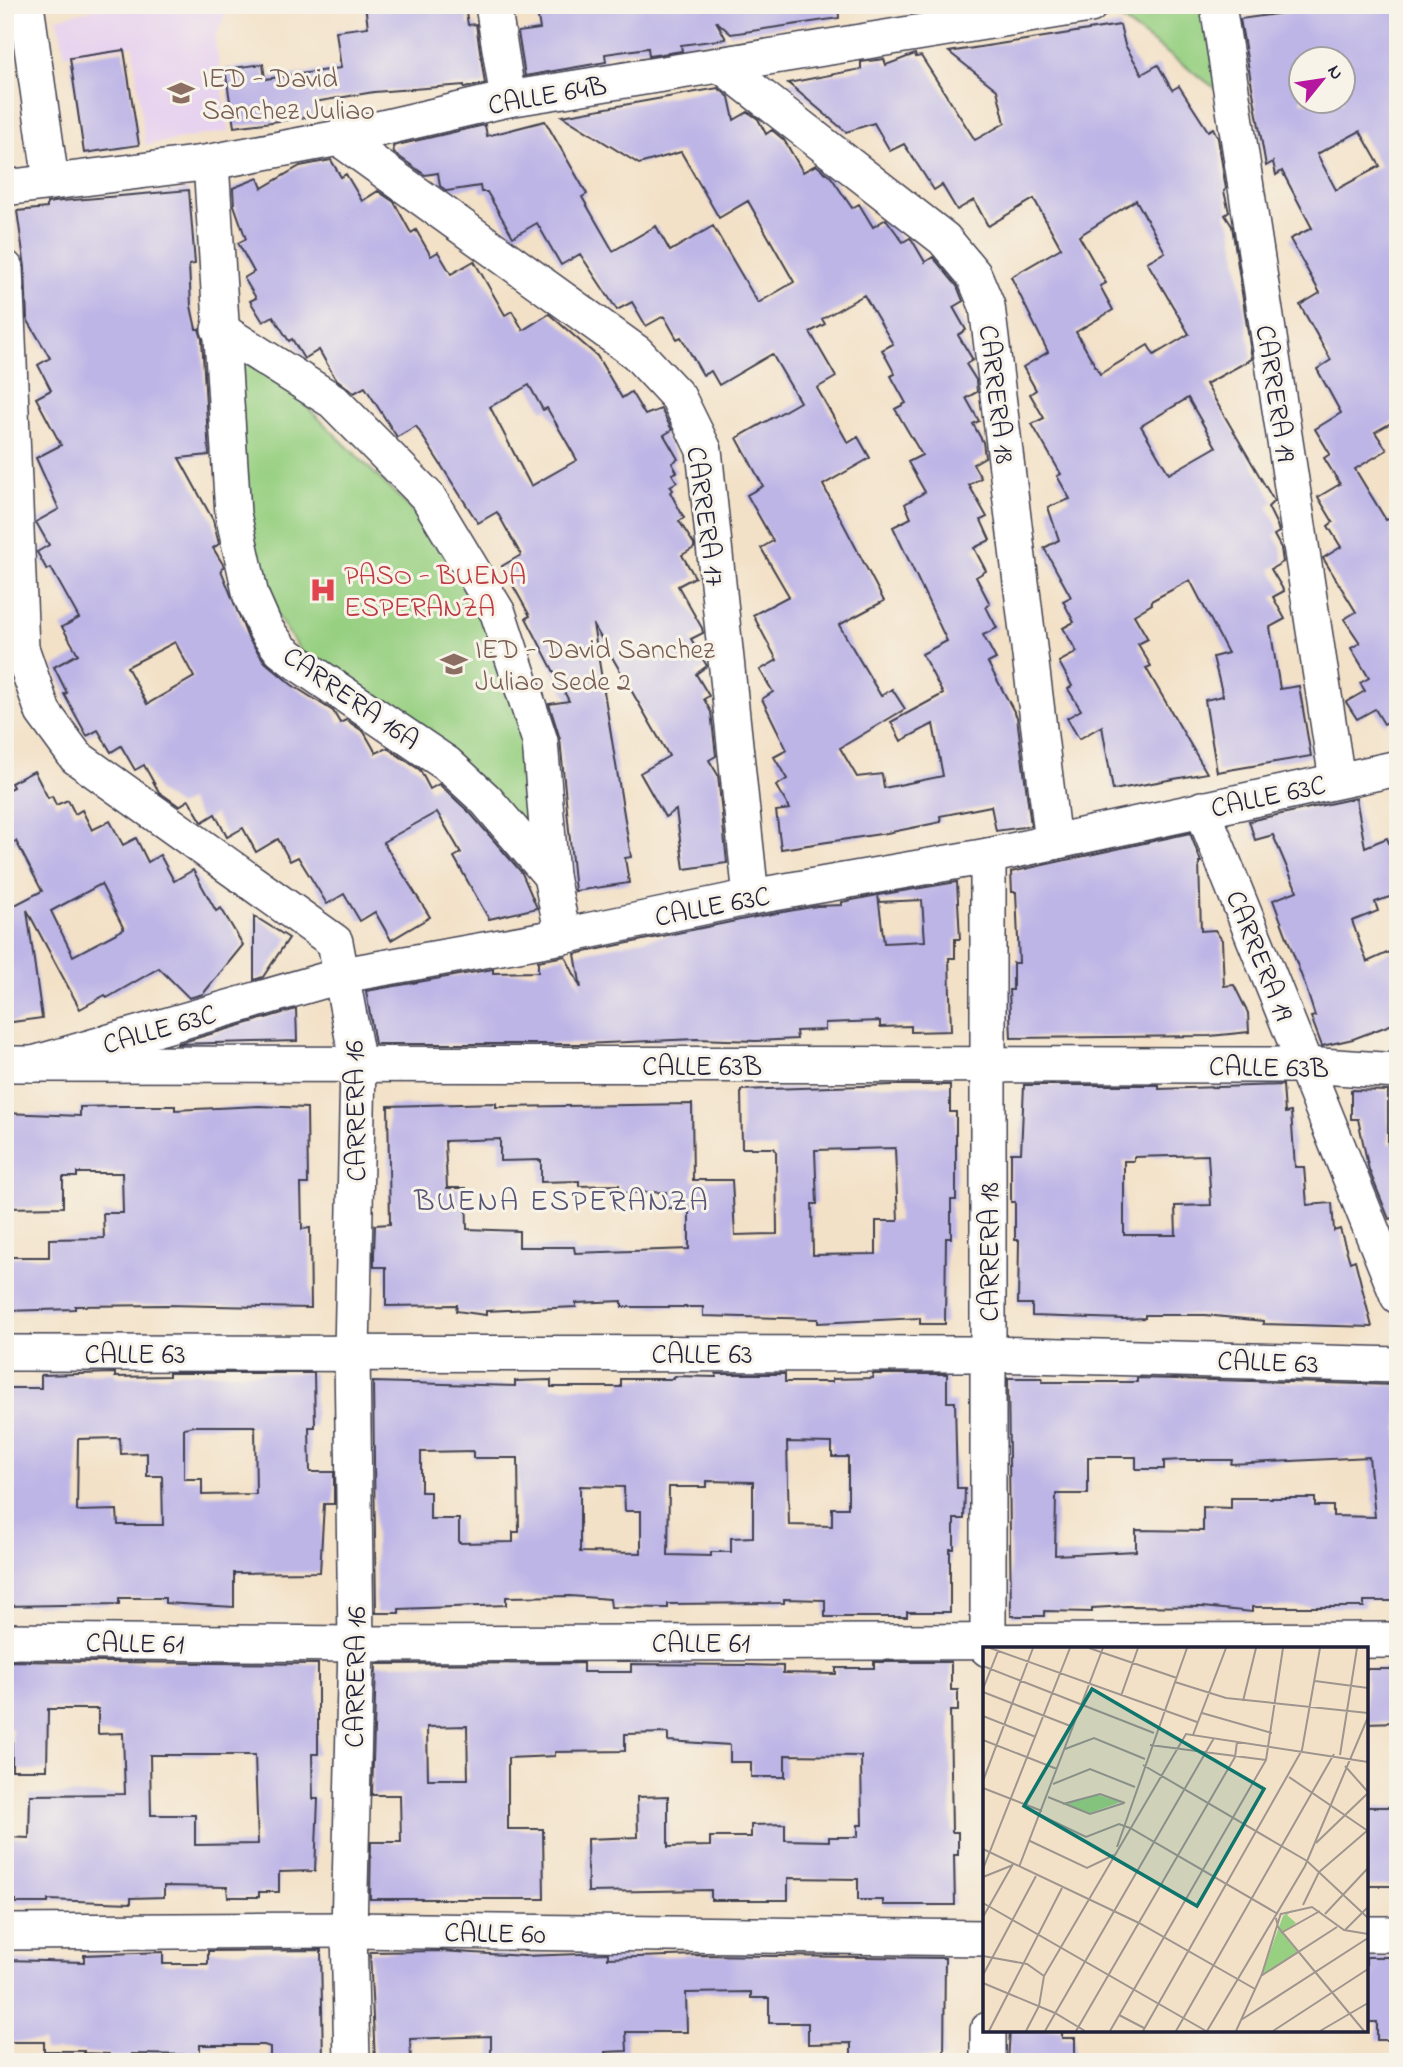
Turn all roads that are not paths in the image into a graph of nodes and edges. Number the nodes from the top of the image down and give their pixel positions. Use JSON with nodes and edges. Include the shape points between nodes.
{"nodes":[{"id":1,"x":26,"y":5,"type":"edge"},
{"id":2,"x":494,"y":5,"type":"edge"},
{"id":3,"x":1090,"y":5,"type":"edge"},
{"id":4,"x":1218,"y":5,"type":"edge"},
{"id":5,"x":964,"y":15,"type":"edge"},
{"id":6,"x":721,"y":65,"type":"junction"},
{"id":7,"x":508,"y":99,"type":"junction"},
{"id":8,"x":339,"y":138,"type":"junction"},
{"id":9,"x":211,"y":162,"type":"junction"},
{"id":10,"x":51,"y":181,"type":"junction"},
{"id":11,"x":5,"y":188,"type":"edge"},
{"id":12,"x":5,"y":268,"type":"edge"},
{"id":13,"x":219,"y":329,"type":"junction"},
{"id":14,"x":1398,"y":768,"type":"edge"},
{"id":15,"x":1336,"y":780,"type":"junction"},
{"id":16,"x":1202,"y":809,"type":"junction"},
{"id":17,"x":1053,"y":842,"type":"junction"},
{"id":18,"x":988,"y":856,"type":"junction"},
{"id":19,"x":551,"y":876,"type":"junction"},
{"id":20,"x":751,"y":897,"type":"junction"},
{"id":21,"x":563,"y":936,"type":"junction"},
{"id":22,"x":343,"y":975,"type":"junction"},
{"id":23,"x":14,"y":1058,"type":"edge"},
{"id":24,"x":358,"y":1064,"type":"junction"},
{"id":25,"x":988,"y":1065,"type":"junction"},
{"id":26,"x":1305,"y":1065,"type":"junction"},
{"id":27,"x":1398,"y":1071,"type":"edge"},
{"id":28,"x":1398,"y":1296,"type":"edge"},
{"id":29,"x":5,"y":1353,"type":"edge"},
{"id":30,"x":352,"y":1353,"type":"junction"},
{"id":31,"x":988,"y":1354,"type":"junction"},
{"id":32,"x":1398,"y":1365,"type":"edge"},
{"id":33,"x":1398,"y":1640,"type":"edge"},
{"id":34,"x":5,"y":1641,"type":"edge"},
{"id":35,"x":356,"y":1644,"type":"junction"},
{"id":36,"x":988,"y":1645,"type":"edge"},
{"id":37,"x":349,"y":1930,"type":"junction"},
{"id":38,"x":5,"y":1931,"type":"edge"},
{"id":39,"x":1368,"y":1934,"type":"edge"},
{"id":40,"x":1398,"y":1934,"type":"edge"},
{"id":41,"x":983,"y":1938,"type":"edge"},
{"id":42,"x":988,"y":2032,"type":"edge"},
{"id":43,"x":352,"y":2062,"type":"edge"},
{"id":44,"x":988,"y":2062,"type":"edge"}],
"edges":[{"from":1,"to":10,"type":"street"},
{"from":2,"to":7,"type":"street"},
{"from":3,"to":5,"type":"street","name":"CALLE 64B"},
{"from":4,"to":15,"type":"street","name":"CARRERA 19"},
{"from":5,"to":6,"type":"street","name":"CALLE 64B"},
{"from":6,"to":7,"type":"street","name":"CALLE 64B"},
{"from":6,"to":17,"type":"street","name":"CARRERA 18","via":[[944,239],[974,275],[987,306]]},
{"from":7,"to":8,"type":"street","name":"CALLE 64B"},
{"from":8,"to":9,"type":"street","name":"CALLE 64B"},
{"from":8,"to":20,"type":"street","name":"CARRERA 17","via":[[637,353],[678,397],[704,450]]},
{"from":9,"to":10,"type":"street","name":"CALLE 64B"},
{"from":9,"to":13,"type":"street","name":"CARRERA 16A"},
{"from":10,"to":11,"type":"street","name":"CALLE 64B"},
{"from":12,"to":22,"type":"street","name":"CARRERA 16","via":[[21,648],[43,712],[76,757],[335,942]]},
{"from":13,"to":19,"type":"street","via":[[333,401],[428,498],[477,578],[498,613],[540,741]]},
{"from":13,"to":19,"type":"street","name":"CARRERA 16A","via":[[233,514],[251,596],[267,630],[295,661],[447,764],[486,800]]},
{"from":14,"to":15,"type":"street","name":"CALLE 63C"},
{"from":15,"to":16,"type":"street","name":"CALLE 63C"},
{"from":16,"to":17,"type":"street","name":"CALLE 63C"},
{"from":16,"to":26,"type":"street","name":"CARRERA 19"},
{"from":17,"to":18,"type":"street","name":"CALLE 63C"},
{"from":18,"to":20,"type":"street","name":"CALLE 63C"},
{"from":18,"to":25,"type":"street","name":"CARRERA 18"},
{"from":19,"to":21,"type":"street","name":"CARRERA 16A"},
{"from":20,"to":21,"type":"street","name":"CALLE 63C"},
{"from":21,"to":22,"type":"street","name":"CALLE 63C"},
{"from":22,"to":23,"type":"street","name":"CALLE 63C"},
{"from":22,"to":24,"type":"street","name":"CARRERA 16"},
{"from":23,"to":24,"type":"street","name":"CALLE 63B"},
{"from":24,"to":25,"type":"street","name":"CALLE 63B"},
{"from":24,"to":30,"type":"street","name":"CARRERA 16"},
{"from":25,"to":26,"type":"street","name":"CALLE 63B"},
{"from":25,"to":31,"type":"street","name":"CARRERA 18"},
{"from":26,"to":27,"type":"street","name":"CALLE 63B"},
{"from":26,"to":28,"type":"street","name":"CARRERA 19"},
{"from":29,"to":30,"type":"street","name":"CALLE 63"},
{"from":30,"to":31,"type":"street","name":"CALLE 63"},
{"from":30,"to":35,"type":"street","name":"CARRERA 16"},
{"from":31,"to":32,"type":"street","name":"CALLE 63"},
{"from":31,"to":36,"type":"street","name":"CARRERA 18"},
{"from":33,"to":36,"type":"street","name":"CALLE 61"},
{"from":34,"to":35,"type":"street","name":"CALLE 61"},
{"from":35,"to":36,"type":"street","name":"CALLE 61"},
{"from":35,"to":37,"type":"street","name":"CARRERA 16"},
{"from":37,"to":38,"type":"street","name":"CALLE 60"},
{"from":37,"to":41,"type":"street","name":"CALLE 60"},
{"from":37,"to":43,"type":"street","name":"CARRERA 16"},
{"from":39,"to":40,"type":"street"},
{"from":42,"to":44,"type":"street"}]}
